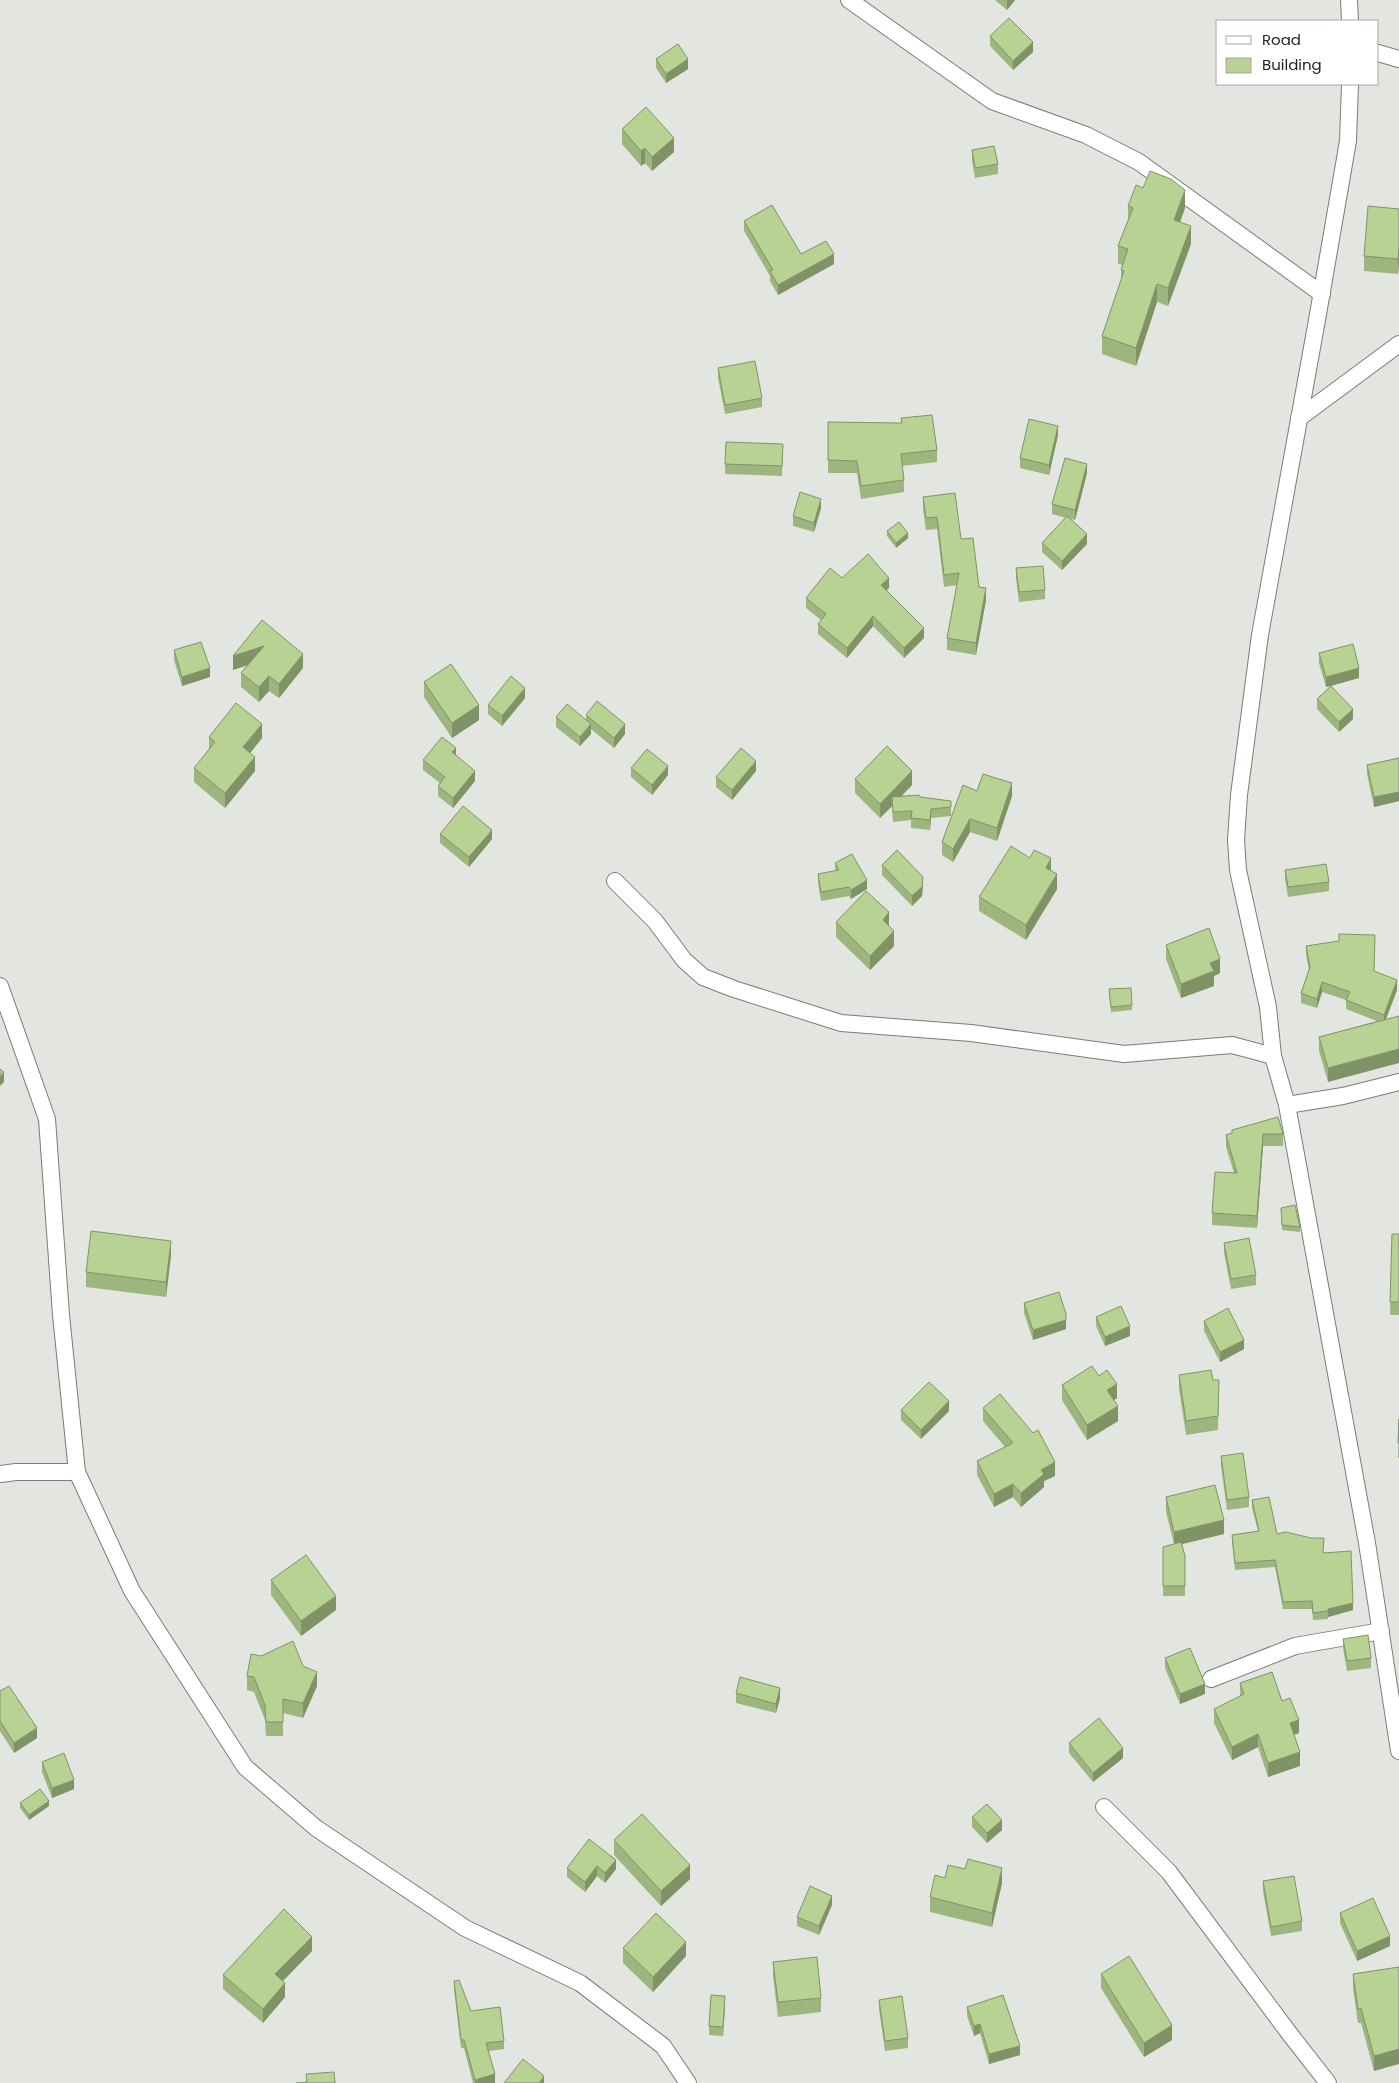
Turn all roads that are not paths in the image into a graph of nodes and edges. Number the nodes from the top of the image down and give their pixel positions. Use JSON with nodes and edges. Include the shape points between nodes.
{"nodes":[{"id":1,"x":849,"y":0,"type":"edge"},
{"id":2,"x":1349,"y":0,"type":"edge"},
{"id":3,"x":1350,"y":20,"type":"edge"},
{"id":4,"x":1379,"y":53,"type":"edge"},
{"id":5,"x":1399,"y":59,"type":"edge"},
{"id":6,"x":1350,"y":85,"type":"edge"},
{"id":7,"x":1322,"y":294,"type":"junction"},
{"id":8,"x":1399,"y":344,"type":"edge"},
{"id":9,"x":1300,"y":418,"type":"junction"},
{"id":10,"x":615,"y":881,"type":"dead end"},
{"id":11,"x":0,"y":986,"type":"edge"},
{"id":12,"x":1273,"y":1056,"type":"junction"},
{"id":13,"x":1399,"y":1082,"type":"edge"},
{"id":14,"x":1287,"y":1105,"type":"junction"},
{"id":15,"x":77,"y":1472,"type":"junction"},
{"id":16,"x":0,"y":1474,"type":"edge"},
{"id":17,"x":1381,"y":1631,"type":"junction"},
{"id":18,"x":1211,"y":1679,"type":"dead end"},
{"id":19,"x":1399,"y":1752,"type":"edge"},
{"id":20,"x":1104,"y":1807,"type":"dead end"},
{"id":21,"x":688,"y":2083,"type":"edge"},
{"id":22,"x":1328,"y":2083,"type":"edge"}],
"edges":[{"from":1,"to":7,"type":"street","via":[[992,101],[1086,135],[1139,162]]},
{"from":2,"to":3,"type":"street"},
{"from":4,"to":5,"type":"street"},
{"from":6,"to":7,"type":"street","via":[[1348,141]]},
{"from":7,"to":9,"type":"street"},
{"from":8,"to":9,"type":"street"},
{"from":9,"to":12,"type":"street","via":[[1260,635],[1236,840],[1238,870],[1268,1007]]},
{"from":10,"to":12,"type":"street","via":[[656,921],[684,960],[703,977],[841,1023],[971,1033],[1124,1054],[1232,1044]]},
{"from":11,"to":15,"type":"street","via":[[47,1119],[61,1314]]},
{"from":12,"to":14,"type":"street"},
{"from":13,"to":14,"type":"street"},
{"from":14,"to":17,"type":"street"},
{"from":15,"to":16,"type":"street"},
{"from":15,"to":21,"type":"street","via":[[132,1591],[245,1767],[316,1828],[465,1928],[580,1983],[663,2046]]},
{"from":17,"to":18,"type":"street","via":[[1295,1646]]},
{"from":17,"to":19,"type":"street"},
{"from":20,"to":22,"type":"street","via":[[1169,1872]]}]}
